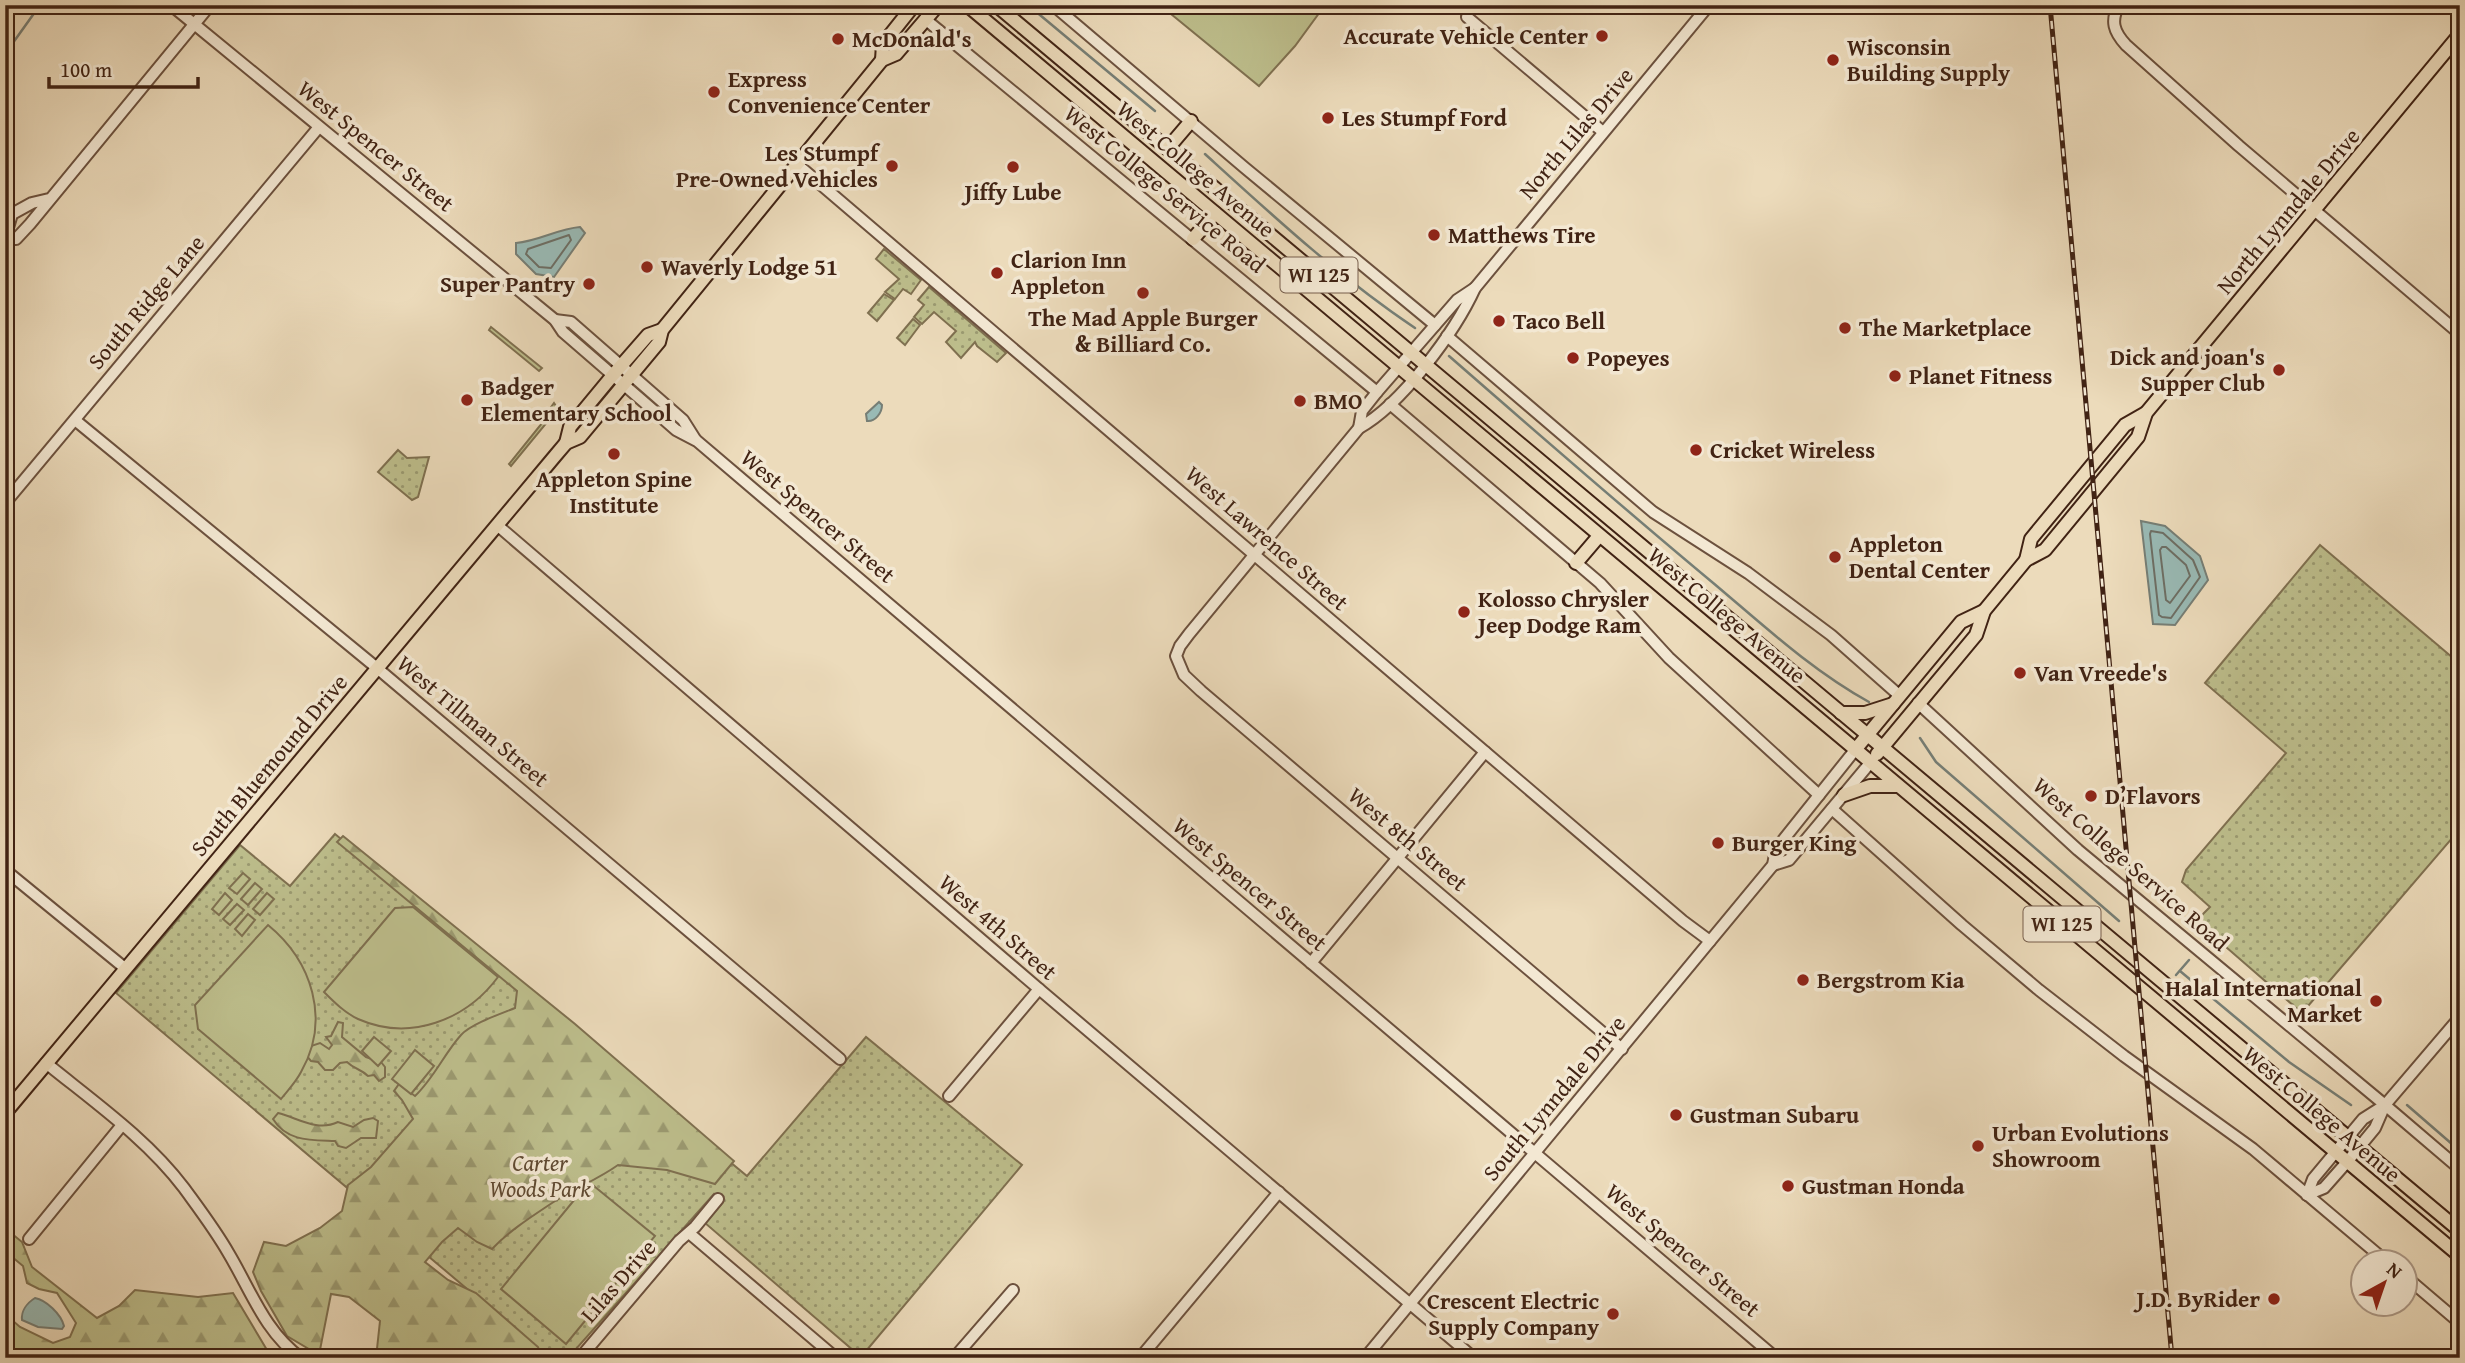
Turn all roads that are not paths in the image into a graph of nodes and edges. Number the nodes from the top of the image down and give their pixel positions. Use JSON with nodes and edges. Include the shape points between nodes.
{"nodes":[{"id":1,"x":171,"y":5,"type":"edge"},
{"id":2,"x":210,"y":5,"type":"edge"},
{"id":3,"x":938,"y":5,"type":"edge"},
{"id":4,"x":967,"y":5,"type":"edge"},
{"id":5,"x":996,"y":5,"type":"edge"},
{"id":6,"x":1053,"y":5,"type":"edge"},
{"id":7,"x":1709,"y":5,"type":"edge"},
{"id":8,"x":2119,"y":5,"type":"edge"},
{"id":9,"x":910,"y":7,"type":"edge"},
{"id":10,"x":1467,"y":17,"type":"dead end"},
{"id":11,"x":925,"y":19,"type":"junction"},
{"id":12,"x":194,"y":24,"type":"junction"},
{"id":13,"x":2460,"y":34,"type":"edge"},
{"id":14,"x":882,"y":60,"type":"junction"},
{"id":15,"x":1191,"y":121,"type":"junction"},
{"id":16,"x":318,"y":127,"type":"junction"},
{"id":17,"x":1603,"y":132,"type":"junction"},
{"id":18,"x":1168,"y":148,"type":"junction"},
{"id":19,"x":798,"y":165,"type":"junction"},
{"id":20,"x":49,"y":199,"type":"dead end"},
{"id":21,"x":2315,"y":212,"type":"junction"},
{"id":22,"x":1215,"y":213,"type":"junction"},
{"id":23,"x":1193,"y":239,"type":"junction"},
{"id":24,"x":1475,"y":288,"type":"junction"},
{"id":25,"x":1435,"y":325,"type":"junction"},
{"id":26,"x":662,"y":330,"type":"junction"},
{"id":27,"x":2460,"y":334,"type":"edge"},
{"id":28,"x":1447,"y":336,"type":"junction"},
{"id":29,"x":1411,"y":353,"type":"junction"},
{"id":30,"x":1425,"y":365,"type":"junction"},
{"id":31,"x":1398,"y":367,"type":"junction"},
{"id":32,"x":617,"y":370,"type":"junction"},
{"id":33,"x":628,"y":379,"type":"junction"},
{"id":34,"x":1412,"y":379,"type":"junction"},
{"id":35,"x":1377,"y":392,"type":"junction"},
{"id":36,"x":1390,"y":404,"type":"junction"},
{"id":37,"x":2146,"y":413,"type":"junction"},
{"id":38,"x":75,"y":420,"type":"junction"},
{"id":39,"x":1359,"y":428,"type":"junction"},
{"id":40,"x":565,"y":443,"type":"junction"},
{"id":41,"x":5,"y":503,"type":"edge"},
{"id":42,"x":497,"y":525,"type":"junction"},
{"id":43,"x":1599,"y":536,"type":"junction"},
{"id":44,"x":1255,"y":555,"type":"junction"},
{"id":45,"x":2026,"y":560,"type":"junction"},
{"id":46,"x":1576,"y":563,"type":"junction"},
{"id":47,"x":1984,"y":611,"type":"junction"},
{"id":48,"x":377,"y":668,"type":"junction"},
{"id":49,"x":1896,"y":700,"type":"junction"},
{"id":50,"x":1919,"y":703,"type":"junction"},
{"id":51,"x":1840,"y":713,"type":"junction"},
{"id":52,"x":1867,"y":736,"type":"junction"},
{"id":53,"x":1882,"y":748,"type":"junction"},
{"id":54,"x":1856,"y":750,"type":"junction"},
{"id":55,"x":1485,"y":752,"type":"junction"},
{"id":56,"x":1870,"y":763,"type":"junction"},
{"id":57,"x":1898,"y":786,"type":"junction"},
{"id":58,"x":1844,"y":794,"type":"junction"},
{"id":59,"x":1819,"y":795,"type":"junction"},
{"id":60,"x":1832,"y":809,"type":"junction"},
{"id":61,"x":1398,"y":858,"type":"junction"},
{"id":62,"x":1773,"y":864,"type":"junction"},
{"id":63,"x":5,"y":870,"type":"edge"},
{"id":64,"x":1710,"y":941,"type":"junction"},
{"id":65,"x":1311,"y":963,"type":"junction"},
{"id":66,"x":126,"y":969,"type":"junction"},
{"id":67,"x":1038,"y":989,"type":"junction"},
{"id":68,"x":2460,"y":1017,"type":"edge"},
{"id":69,"x":1622,"y":1049,"type":"junction"},
{"id":70,"x":840,"y":1059,"type":"dead end"},
{"id":71,"x":46,"y":1063,"type":"junction"},
{"id":72,"x":949,"y":1096,"type":"dead end"},
{"id":73,"x":2385,"y":1104,"type":"junction"},
{"id":74,"x":5,"y":1113,"type":"edge"},
{"id":75,"x":122,"y":1125,"type":"junction"},
{"id":76,"x":2347,"y":1137,"type":"junction"},
{"id":77,"x":2359,"y":1147,"type":"junction"},
{"id":78,"x":2335,"y":1152,"type":"junction"},
{"id":79,"x":1536,"y":1153,"type":"junction"},
{"id":80,"x":2347,"y":1162,"type":"junction"},
{"id":81,"x":2460,"y":1169,"type":"edge"},
{"id":82,"x":1279,"y":1192,"type":"junction"},
{"id":83,"x":2307,"y":1195,"type":"junction"},
{"id":84,"x":718,"y":1199,"type":"dead end"},
{"id":85,"x":2460,"y":1231,"type":"edge"},
{"id":86,"x":689,"y":1233,"type":"junction"},
{"id":87,"x":29,"y":1239,"type":"dead end"},
{"id":88,"x":2370,"y":1248,"type":"edge"},
{"id":89,"x":2460,"y":1256,"type":"edge"},
{"id":90,"x":2420,"y":1289,"type":"edge"},
{"id":91,"x":1013,"y":1290,"type":"dead end"},
{"id":92,"x":1410,"y":1304,"type":"junction"},
{"id":93,"x":2460,"y":1323,"type":"edge"},
{"id":94,"x":302,"y":1358,"type":"edge"},
{"id":95,"x":580,"y":1358,"type":"edge"},
{"id":96,"x":836,"y":1358,"type":"edge"},
{"id":97,"x":954,"y":1358,"type":"edge"},
{"id":98,"x":1140,"y":1358,"type":"edge"},
{"id":99,"x":1365,"y":1358,"type":"edge"},
{"id":100,"x":1474,"y":1358,"type":"edge"},
{"id":101,"x":1776,"y":1358,"type":"edge"}],
"edges":[{"from":1,"to":12,"type":"street","name":"West Spencer Street"},
{"from":2,"to":12,"type":"street"},
{"from":3,"to":11,"type":"main road","name":"South Bluemound Drive"},
{"from":4,"to":22,"type":"main road","name":"West College Avenue","number":"WI 125"},
{"from":5,"to":18,"type":"main road","name":"West College Avenue","number":"WI 125"},
{"from":6,"to":15,"type":"street"},
{"from":7,"to":17,"type":"street","name":"North Lilas Drive"},
{"from":8,"to":21,"type":"street","via":[[2113,26],[2126,45]]},
{"from":9,"to":14,"type":"main road","name":"South Bluemound Drive","via":[[883,44]]},
{"from":10,"to":17,"type":"street"},
{"from":11,"to":14,"type":"main road","name":"South Bluemound Drive","via":[[896,54]]},
{"from":11,"to":23,"type":"street","name":"West College Service Road"},
{"from":12,"to":16,"type":"street","name":"West Spencer Street"},
{"from":12,"to":20,"type":"street"},
{"from":13,"to":21,"type":"main road","name":"North Lynndale Drive"},
{"from":14,"to":19,"type":"main road","name":"South Bluemound Drive"},
{"from":15,"to":18,"type":"main road"},
{"from":15,"to":25,"type":"street"},
{"from":16,"to":32,"type":"street","name":"West Spencer Street","via":[[555,320],[571,322]]},
{"from":16,"to":38,"type":"street","name":"South Ridge Lane"},
{"from":17,"to":24,"type":"street","name":"North Lilas Drive"},
{"from":18,"to":29,"type":"main road","name":"West College Avenue","number":"WI 125"},
{"from":19,"to":26,"type":"main road","name":"South Bluemound Drive"},
{"from":19,"to":44,"type":"street","name":"West Lawrence Street"},
{"from":21,"to":27,"type":"street"},
{"from":21,"to":37,"type":"main road","name":"North Lynndale Drive"},
{"from":22,"to":23,"type":"main road"},
{"from":22,"to":31,"type":"main road","name":"West College Avenue","number":"WI 125"},
{"from":23,"to":35,"type":"street","name":"West College Service Road"},
{"from":24,"to":25,"type":"street","name":"North Lilas Drive"},
{"from":24,"to":28,"type":"street","name":"North Lilas Drive"},
{"from":25,"to":29,"type":"street","name":"North Lilas Drive"},
{"from":26,"to":32,"type":"main road","name":"South Bluemound Drive","via":[[648,335]]},
{"from":26,"to":33,"type":"main road","name":"South Bluemound Drive","via":[[659,342]]},
{"from":28,"to":30,"type":"street","name":"North Lilas Drive"},
{"from":28,"to":49,"type":"street","via":[[1653,512],[1748,573],[1831,635]]},
{"from":29,"to":30,"type":"main road","name":"West College Avenue","number":"WI 125"},
{"from":29,"to":31,"type":"street","name":"North Lilas Drive"},
{"from":30,"to":34,"type":"street","name":"North Lilas Drive"},
{"from":30,"to":51,"type":"main road","name":"West College Avenue","number":"WI 125"},
{"from":31,"to":34,"type":"main road","name":"West College Avenue","number":"WI 125"},
{"from":31,"to":35,"type":"street","name":"North Lilas Drive"},
{"from":32,"to":33,"type":"street","name":"West Spencer Street"},
{"from":32,"to":40,"type":"main road","name":"South Bluemound Drive","via":[[570,427]]},
{"from":33,"to":40,"type":"main road","name":"South Bluemound Drive","via":[[580,437]]},
{"from":33,"to":65,"type":"street","name":"West Spencer Street","via":[[676,430],[697,441]]},
{"from":34,"to":36,"type":"street","name":"North Lilas Drive"},
{"from":34,"to":43,"type":"main road","name":"West College Avenue","number":"WI 125"},
{"from":35,"to":39,"type":"street","name":"North Lilas Drive","via":[[1362,411]]},
{"from":36,"to":39,"type":"street","name":"North Lilas Drive"},
{"from":36,"to":46,"type":"street"},
{"from":37,"to":45,"type":"main road","name":"North Lynndale Drive","via":[[2138,437],[2045,551]]},
{"from":37,"to":45,"type":"main road","name":"North Lynndale Drive","via":[[2125,425],[2082,476],[2031,539]]},
{"from":38,"to":41,"type":"street","name":"South Ridge Lane"},
{"from":38,"to":48,"type":"street","name":"West Tillman Street"},
{"from":39,"to":44,"type":"street"},
{"from":40,"to":42,"type":"main road","name":"South Bluemound Drive"},
{"from":42,"to":48,"type":"main road","name":"South Bluemound Drive"},
{"from":42,"to":67,"type":"street","name":"West 4th Street"},
{"from":43,"to":46,"type":"main road"},
{"from":43,"to":54,"type":"main road","name":"West College Avenue","number":"WI 125"},
{"from":44,"to":55,"type":"street","name":"West Lawrence Street"},
{"from":44,"to":61,"type":"street","name":"West 8th Street","via":[[1180,646],[1176,656],[1184,675]]},
{"from":45,"to":47,"type":"main road","name":"North Lynndale Drive"},
{"from":46,"to":59,"type":"street","via":[[1688,675]]},
{"from":47,"to":49,"type":"main road","name":"North Lynndale Drive","via":[[1961,622]]},
{"from":47,"to":50,"type":"main road","name":"North Lynndale Drive","via":[[1976,635]]},
{"from":48,"to":66,"type":"main road","name":"South Bluemound Drive"},
{"from":48,"to":70,"type":"street","name":"West Tillman Street"},
{"from":49,"to":51,"type":"main road","via":[[1865,713]]},
{"from":49,"to":52,"type":"main road","name":"North Lynndale Drive"},
{"from":50,"to":53,"type":"main road","name":"North Lynndale Drive"},
{"from":50,"to":73,"type":"street","name":"West College Service Road","via":[[2078,850]]},
{"from":51,"to":52,"type":"main road","name":"West College Avenue","number":"WI 125"},
{"from":52,"to":53,"type":"main road","name":"West College Avenue","number":"WI 125"},
{"from":52,"to":54,"type":"main road","name":"North Lynndale Drive"},
{"from":53,"to":56,"type":"main road","name":"North Lynndale Drive"},
{"from":53,"to":76,"type":"main road","name":"West College Avenue","number":"WI 125"},
{"from":54,"to":56,"type":"main road","name":"West College Avenue","number":"WI 125"},
{"from":54,"to":59,"type":"street","name":"South Lynndale Drive"},
{"from":55,"to":61,"type":"street"},
{"from":55,"to":64,"type":"street","name":"West Lawrence Street"},
{"from":56,"to":57,"type":"main road","name":"West College Avenue","number":"WI 125"},
{"from":56,"to":58,"type":"street","name":"South Lynndale Drive"},
{"from":57,"to":58,"type":"main road","via":[[1870,786]]},
{"from":57,"to":78,"type":"main road","name":"West College Avenue","number":"WI 125"},
{"from":58,"to":60,"type":"street","name":"South Lynndale Drive"},
{"from":59,"to":62,"type":"street","name":"South Lynndale Drive","via":[[1776,849]]},
{"from":60,"to":62,"type":"street","name":"South Lynndale Drive","via":[[1789,860]]},
{"from":60,"to":83,"type":"street","via":[[2048,997],[2253,1149]]},
{"from":61,"to":65,"type":"street"},
{"from":61,"to":69,"type":"street","name":"West 8th Street"},
{"from":62,"to":64,"type":"street","name":"South Lynndale Drive"},
{"from":63,"to":66,"type":"street"},
{"from":64,"to":69,"type":"street","name":"South Lynndale Drive"},
{"from":65,"to":79,"type":"street","name":"West Spencer Street"},
{"from":66,"to":71,"type":"main road","name":"South Bluemound Drive"},
{"from":67,"to":72,"type":"street"},
{"from":67,"to":82,"type":"street","name":"West 4th Street"},
{"from":68,"to":73,"type":"street"},
{"from":69,"to":79,"type":"street","name":"South Lynndale Drive"},
{"from":71,"to":74,"type":"main road","name":"South Bluemound Drive"},
{"from":71,"to":75,"type":"street"},
{"from":73,"to":76,"type":"street"},
{"from":73,"to":77,"type":"street","via":[[2375,1128]]},
{"from":73,"to":81,"type":"street","name":"West College Service Road"},
{"from":75,"to":87,"type":"street"},
{"from":75,"to":94,"type":"street","via":[[184,1188],[268,1324]]},
{"from":76,"to":77,"type":"main road","name":"West College Avenue","number":"WI 125"},
{"from":76,"to":78,"type":"street"},
{"from":77,"to":80,"type":"street"},
{"from":77,"to":85,"type":"main road","name":"West College Avenue","number":"WI 125"},
{"from":78,"to":80,"type":"main road","name":"West College Avenue","number":"WI 125"},
{"from":78,"to":83,"type":"street","via":[[2313,1179]]},
{"from":79,"to":92,"type":"street","name":"South Lynndale Drive"},
{"from":79,"to":101,"type":"street","name":"West Spencer Street"},
{"from":80,"to":83,"type":"street","via":[[2324,1188]]},
{"from":80,"to":89,"type":"main road","name":"West College Avenue","number":"WI 125"},
{"from":82,"to":92,"type":"street","name":"West 4th Street"},
{"from":82,"to":98,"type":"street"},
{"from":83,"to":88,"type":"street"},
{"from":84,"to":86,"type":"street","name":"Lilas Drive"},
{"from":86,"to":95,"type":"street","name":"Lilas Drive"},
{"from":86,"to":96,"type":"street"},
{"from":90,"to":93,"type":"street"},
{"from":91,"to":97,"type":"street"},
{"from":92,"to":99,"type":"street","name":"South Lynndale Drive"},
{"from":92,"to":100,"type":"street","name":"West 4th Street"}]}
